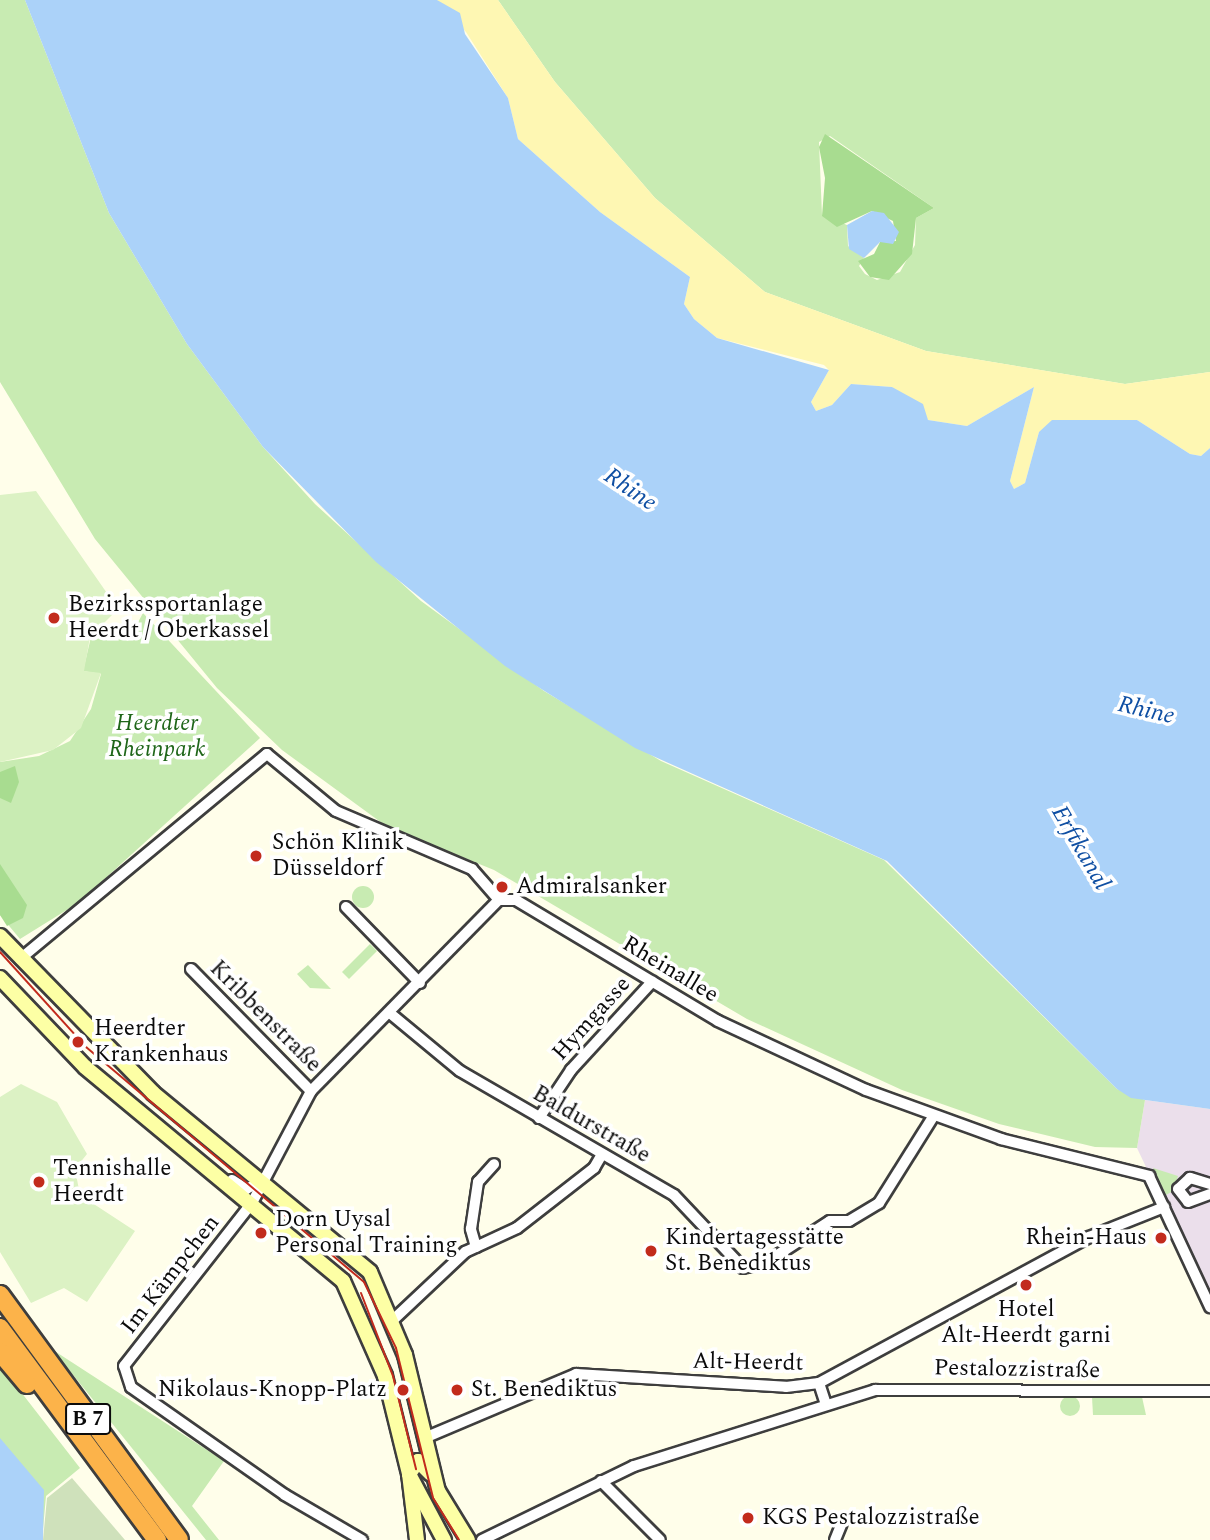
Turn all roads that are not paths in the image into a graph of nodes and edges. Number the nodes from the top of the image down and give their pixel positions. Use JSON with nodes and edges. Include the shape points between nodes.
{"nodes":[{"id":1,"x":499,"y":900,"type":"junction"},
{"id":2,"x":346,"y":907,"type":"dead end"},
{"id":3,"x":0,"y":936,"type":"edge"},
{"id":4,"x":20,"y":959,"type":"junction"},
{"id":5,"x":191,"y":969,"type":"dead end"},
{"id":6,"x":0,"y":976,"type":"edge"},
{"id":7,"x":652,"y":982,"type":"junction"},
{"id":8,"x":420,"y":983,"type":"junction"},
{"id":9,"x":391,"y":1014,"type":"junction"},
{"id":10,"x":311,"y":1091,"type":"junction"},
{"id":11,"x":933,"y":1117,"type":"junction"},
{"id":12,"x":539,"y":1118,"type":"junction"},
{"id":13,"x":602,"y":1154,"type":"junction"},
{"id":14,"x":494,"y":1164,"type":"dead end"},
{"id":15,"x":219,"y":1176,"type":"junction"},
{"id":16,"x":261,"y":1181,"type":"junction"},
{"id":17,"x":1210,"y":1184,"type":"edge"},
{"id":18,"x":1210,"y":1194,"type":"edge"},
{"id":19,"x":252,"y":1203,"type":"junction"},
{"id":20,"x":1164,"y":1208,"type":"junction"},
{"id":21,"x":476,"y":1247,"type":"junction"},
{"id":22,"x":0,"y":1295,"type":"edge"},
{"id":23,"x":1210,"y":1307,"type":"edge"},
{"id":24,"x":394,"y":1319,"type":"junction"},
{"id":25,"x":0,"y":1328,"type":"edge"},
{"id":26,"x":0,"y":1352,"type":"edge"},
{"id":27,"x":819,"y":1383,"type":"junction"},
{"id":28,"x":1210,"y":1391,"type":"edge"},
{"id":29,"x":826,"y":1405,"type":"junction"},
{"id":30,"x":427,"y":1437,"type":"junction"},
{"id":31,"x":99,"y":1465,"type":"junction"},
{"id":32,"x":408,"y":1474,"type":"junction"},
{"id":33,"x":600,"y":1481,"type":"junction"},
{"id":34,"x":438,"y":1491,"type":"junction"},
{"id":35,"x":842,"y":1523,"type":"dead end"},
{"id":36,"x":463,"y":1537,"type":"edge"},
{"id":37,"x":158,"y":1540,"type":"edge"},
{"id":38,"x":179,"y":1540,"type":"edge"},
{"id":39,"x":362,"y":1540,"type":"edge"},
{"id":40,"x":416,"y":1540,"type":"edge"},
{"id":41,"x":444,"y":1540,"type":"edge"},
{"id":42,"x":482,"y":1540,"type":"edge"},
{"id":43,"x":660,"y":1540,"type":"edge"},
{"id":44,"x":835,"y":1540,"type":"edge"}],
"edges":[{"from":1,"to":4,"type":"street","via":[[472,869],[336,811],[267,754],[218,790]]},
{"from":1,"to":7,"type":"street","name":"Rheinallee","via":[[516,900]]},
{"from":1,"to":8,"type":"street","name":"Kribbenstraße"},
{"from":2,"to":8,"type":"street"},
{"from":3,"to":4,"type":"main road"},
{"from":4,"to":6,"type":"main road"},
{"from":4,"to":16,"type":"main road","via":[[153,1093]]},
{"from":5,"to":10,"type":"street","name":"Kribbenstraße"},
{"from":6,"to":15,"type":"main road","via":[[69,1054]]},
{"from":7,"to":11,"type":"street","name":"Rheinallee","via":[[742,1034]]},
{"from":7,"to":12,"type":"street","name":"Hymgasse","via":[[571,1070]]},
{"from":8,"to":9,"type":"street","name":"Kribbenstraße"},
{"from":9,"to":10,"type":"street","name":"Kribbenstraße"},
{"from":9,"to":12,"type":"street","name":"Baldurstraße","via":[[460,1071]]},
{"from":10,"to":16,"type":"street","name":"Kribbenstraße"},
{"from":11,"to":13,"type":"street","name":"Baldurstraße","via":[[879,1202],[849,1221],[830,1220],[765,1263],[736,1264],[690,1208]]},
{"from":11,"to":20,"type":"street","name":"Rheinallee","via":[[1149,1176]]},
{"from":12,"to":13,"type":"street","name":"Baldurstraße"},
{"from":13,"to":21,"type":"street","via":[[594,1168],[517,1228]]},
{"from":14,"to":21,"type":"street","via":[[478,1182],[471,1229]]},
{"from":15,"to":16,"type":"street","via":[[246,1189]]},
{"from":15,"to":19,"type":"main road"},
{"from":16,"to":19,"type":"street","name":"Kribbenstraße"},
{"from":16,"to":24,"type":"main road","via":[[367,1269]]},
{"from":17,"to":18,"type":"street","via":[[1190,1178],[1178,1189],[1188,1202]]},
{"from":19,"to":32,"type":"main road","via":[[348,1288],[385,1376]]},
{"from":19,"to":39,"type":"street","name":"Im Kämpchen","via":[[123,1372],[131,1387],[228,1456]]},
{"from":20,"to":23,"type":"street"},
{"from":20,"to":27,"type":"street","name":"Alt-Heerdt","via":[[1089,1237]]},
{"from":21,"to":24,"type":"street"},
{"from":22,"to":38,"type":"highway","number":"B 7"},
{"from":24,"to":30,"type":"main road"},
{"from":25,"to":31,"type":"highway","number":"B 7"},
{"from":26,"to":31,"type":"highway"},
{"from":27,"to":29,"type":"street"},
{"from":27,"to":30,"type":"street","name":"Alt-Heerdt","via":[[786,1387],[576,1374]]},
{"from":28,"to":29,"type":"street","name":"Pestalozzistraße","via":[[888,1387]]},
{"from":29,"to":33,"type":"street","name":"Pestalozzistraße"},
{"from":30,"to":34,"type":"main road"},
{"from":31,"to":37,"type":"highway","number":"B 7"},
{"from":32,"to":34,"type":"main road","via":[[424,1462]]},
{"from":32,"to":40,"type":"main road"},
{"from":32,"to":41,"type":"main road"},
{"from":33,"to":42,"type":"street","name":"Pestalozzistraße"},
{"from":33,"to":43,"type":"street"},
{"from":34,"to":36,"type":"main road"},
{"from":35,"to":44,"type":"street"}]}
